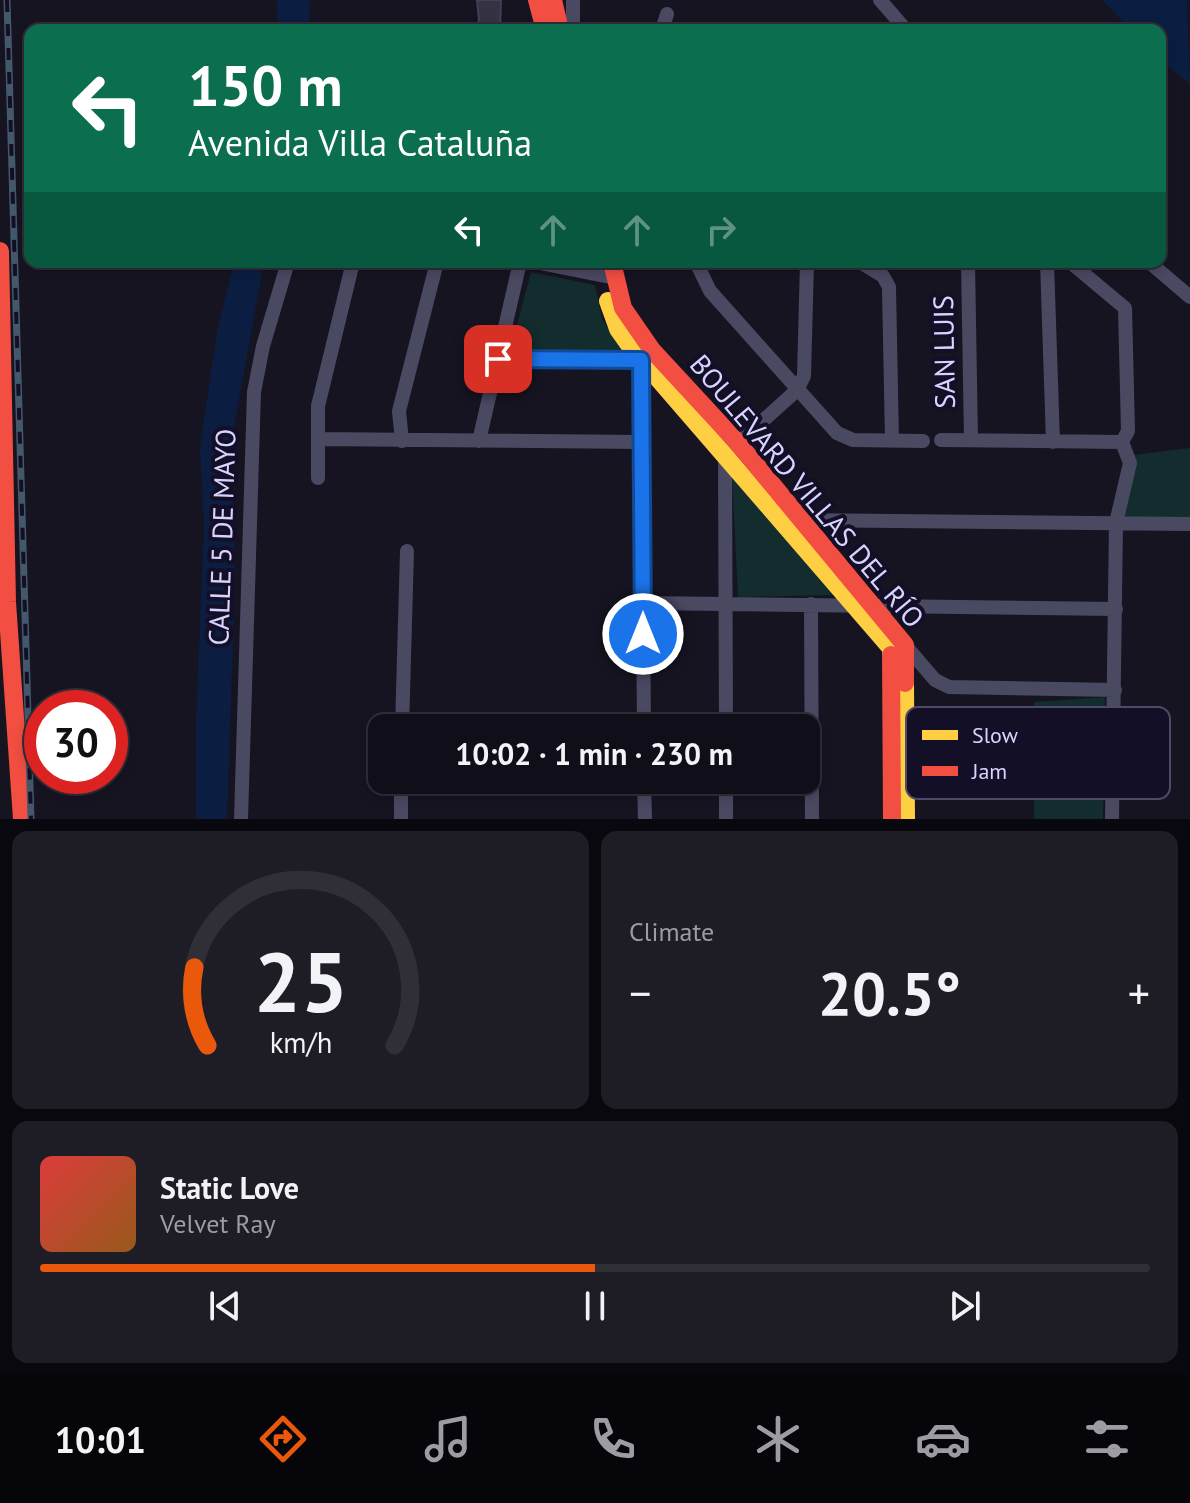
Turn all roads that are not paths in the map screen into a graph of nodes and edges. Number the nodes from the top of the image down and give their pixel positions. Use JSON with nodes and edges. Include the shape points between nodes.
{"nodes":[{"id":1,"x":537,"y":0,"type":"edge"},
{"id":2,"x":553,"y":0,"type":"edge"},
{"id":3,"x":573,"y":0,"type":"edge"},
{"id":4,"x":880,"y":0,"type":"edge"},
{"id":5,"x":667,"y":14,"type":"dead end"},
{"id":6,"x":543,"y":24,"type":"edge"},
{"id":7,"x":559,"y":24,"type":"edge"},
{"id":8,"x":573,"y":24,"type":"edge"},
{"id":9,"x":664,"y":24,"type":"edge"},
{"id":10,"x":901,"y":24,"type":"edge"},
{"id":11,"x":0,"y":251,"type":"edge"},
{"id":12,"x":286,"y":268,"type":"edge"},
{"id":13,"x":352,"y":268,"type":"edge"},
{"id":14,"x":435,"y":268,"type":"edge"},
{"id":15,"x":519,"y":268,"type":"edge"},
{"id":16,"x":608,"y":268,"type":"edge"},
{"id":17,"x":699,"y":268,"type":"edge"},
{"id":18,"x":807,"y":268,"type":"edge"},
{"id":19,"x":870,"y":268,"type":"edge"},
{"id":20,"x":968,"y":268,"type":"edge"},
{"id":21,"x":1047,"y":268,"type":"edge"},
{"id":22,"x":1077,"y":268,"type":"edge"},
{"id":23,"x":1156,"y":268,"type":"edge"},
{"id":24,"x":1190,"y":297,"type":"edge"},
{"id":25,"x":647,"y":355,"type":"junction"},
{"id":26,"x":498,"y":359,"type":"junction"},
{"id":27,"x":797,"y":390,"type":"junction"},
{"id":28,"x":318,"y":439,"type":"junction"},
{"id":29,"x":941,"y":440,"type":"dead end"},
{"id":30,"x":971,"y":440,"type":"junction"},
{"id":31,"x":402,"y":441,"type":"junction"},
{"id":32,"x":479,"y":441,"type":"junction"},
{"id":33,"x":892,"y":441,"type":"junction"},
{"id":34,"x":923,"y":441,"type":"dead end"},
{"id":35,"x":642,"y":442,"type":"junction"},
{"id":36,"x":1053,"y":442,"type":"junction"},
{"id":37,"x":1122,"y":442,"type":"junction"},
{"id":38,"x":731,"y":448,"type":"junction"},
{"id":39,"x":318,"y":478,"type":"dead end"},
{"id":40,"x":793,"y":522,"type":"junction"},
{"id":41,"x":1116,"y":523,"type":"junction"},
{"id":42,"x":1190,"y":524,"type":"edge"},
{"id":43,"x":407,"y":551,"type":"dead end"},
{"id":44,"x":643,"y":603,"type":"junction"},
{"id":45,"x":726,"y":603,"type":"junction"},
{"id":46,"x":811,"y":604,"type":"junction"},
{"id":47,"x":862,"y":604,"type":"junction"},
{"id":48,"x":1116,"y":609,"type":"junction"},
{"id":49,"x":905,"y":645,"type":"junction"},
{"id":50,"x":1115,"y":690,"type":"junction"},
{"id":51,"x":1115,"y":707,"type":"edge"},
{"id":52,"x":402,"y":714,"type":"edge"},
{"id":53,"x":644,"y":714,"type":"edge"},
{"id":54,"x":726,"y":714,"type":"edge"},
{"id":55,"x":401,"y":794,"type":"edge"},
{"id":56,"x":644,"y":794,"type":"edge"},
{"id":57,"x":726,"y":794,"type":"edge"},
{"id":58,"x":1112,"y":799,"type":"edge"},
{"id":59,"x":22,"y":819,"type":"edge"},
{"id":60,"x":241,"y":819,"type":"edge"},
{"id":61,"x":401,"y":819,"type":"edge"},
{"id":62,"x":645,"y":819,"type":"edge"},
{"id":63,"x":726,"y":819,"type":"edge"},
{"id":64,"x":812,"y":819,"type":"edge"},
{"id":65,"x":892,"y":819,"type":"edge"},
{"id":66,"x":906,"y":819,"type":"edge"},
{"id":67,"x":1112,"y":819,"type":"edge"}],
"edges":[{"from":1,"to":6,"type":"street"},
{"from":2,"to":7,"type":"street"},
{"from":3,"to":8,"type":"street"},
{"from":4,"to":10,"type":"street"},
{"from":5,"to":9,"type":"street"},
{"from":11,"to":59,"type":"street","via":[[7,602]]},
{"from":12,"to":60,"type":"street","name":"CALLE 5 DE MAYO","via":[[254,392]]},
{"from":13,"to":28,"type":"street","via":[[318,406]]},
{"from":14,"to":31,"type":"street","via":[[399,411]]},
{"from":15,"to":26,"type":"street"},
{"from":16,"to":25,"type":"street","name":"BOULEVARD VILLAS DEL RÍO","via":[[618,329]]},
{"from":17,"to":27,"type":"street","via":[[710,291]]},
{"from":18,"to":27,"type":"street","via":[[807,364]]},
{"from":19,"to":33,"type":"street","via":[[889,287]]},
{"from":20,"to":30,"type":"street","name":"SAN LUIS"},
{"from":21,"to":36,"type":"street"},
{"from":22,"to":37,"type":"street","via":[[1125,308],[1128,431]]},
{"from":23,"to":24,"type":"street"},
{"from":25,"to":26,"type":"street"},
{"from":25,"to":35,"type":"street"},
{"from":25,"to":38,"type":"street","name":"BOULEVARD VILLAS DEL RÍO"},
{"from":26,"to":32,"type":"street"},
{"from":27,"to":33,"type":"street","via":[[842,437]]},
{"from":27,"to":38,"type":"street"},
{"from":28,"to":31,"type":"street"},
{"from":28,"to":39,"type":"street"},
{"from":29,"to":30,"type":"street"},
{"from":30,"to":36,"type":"street"},
{"from":31,"to":32,"type":"street"},
{"from":32,"to":35,"type":"street"},
{"from":33,"to":34,"type":"street"},
{"from":35,"to":44,"type":"street"},
{"from":36,"to":37,"type":"street"},
{"from":37,"to":41,"type":"street","via":[[1130,463]]},
{"from":38,"to":40,"type":"street","name":"BOULEVARD VILLAS DEL RÍO"},
{"from":38,"to":45,"type":"street"},
{"from":40,"to":41,"type":"street"},
{"from":40,"to":47,"type":"street","name":"BOULEVARD VILLAS DEL RÍO"},
{"from":41,"to":42,"type":"street"},
{"from":41,"to":48,"type":"street"},
{"from":43,"to":52,"type":"street"},
{"from":44,"to":45,"type":"street"},
{"from":44,"to":53,"type":"street"},
{"from":45,"to":46,"type":"street"},
{"from":45,"to":54,"type":"street"},
{"from":46,"to":47,"type":"street"},
{"from":46,"to":64,"type":"street"},
{"from":47,"to":48,"type":"street"},
{"from":47,"to":49,"type":"street","name":"BOULEVARD VILLAS DEL RÍO"},
{"from":47,"to":65,"type":"street","name":"BOULEVARD VILLAS DEL RÍO","via":[[891,648]]},
{"from":48,"to":50,"type":"street"},
{"from":49,"to":50,"type":"street","via":[[935,680],[949,687]]},
{"from":49,"to":66,"type":"street","name":"BOULEVARD VILLAS DEL RÍO"},
{"from":50,"to":51,"type":"street"},
{"from":55,"to":61,"type":"street"},
{"from":56,"to":62,"type":"street"},
{"from":57,"to":63,"type":"street"},
{"from":58,"to":67,"type":"street"}]}
